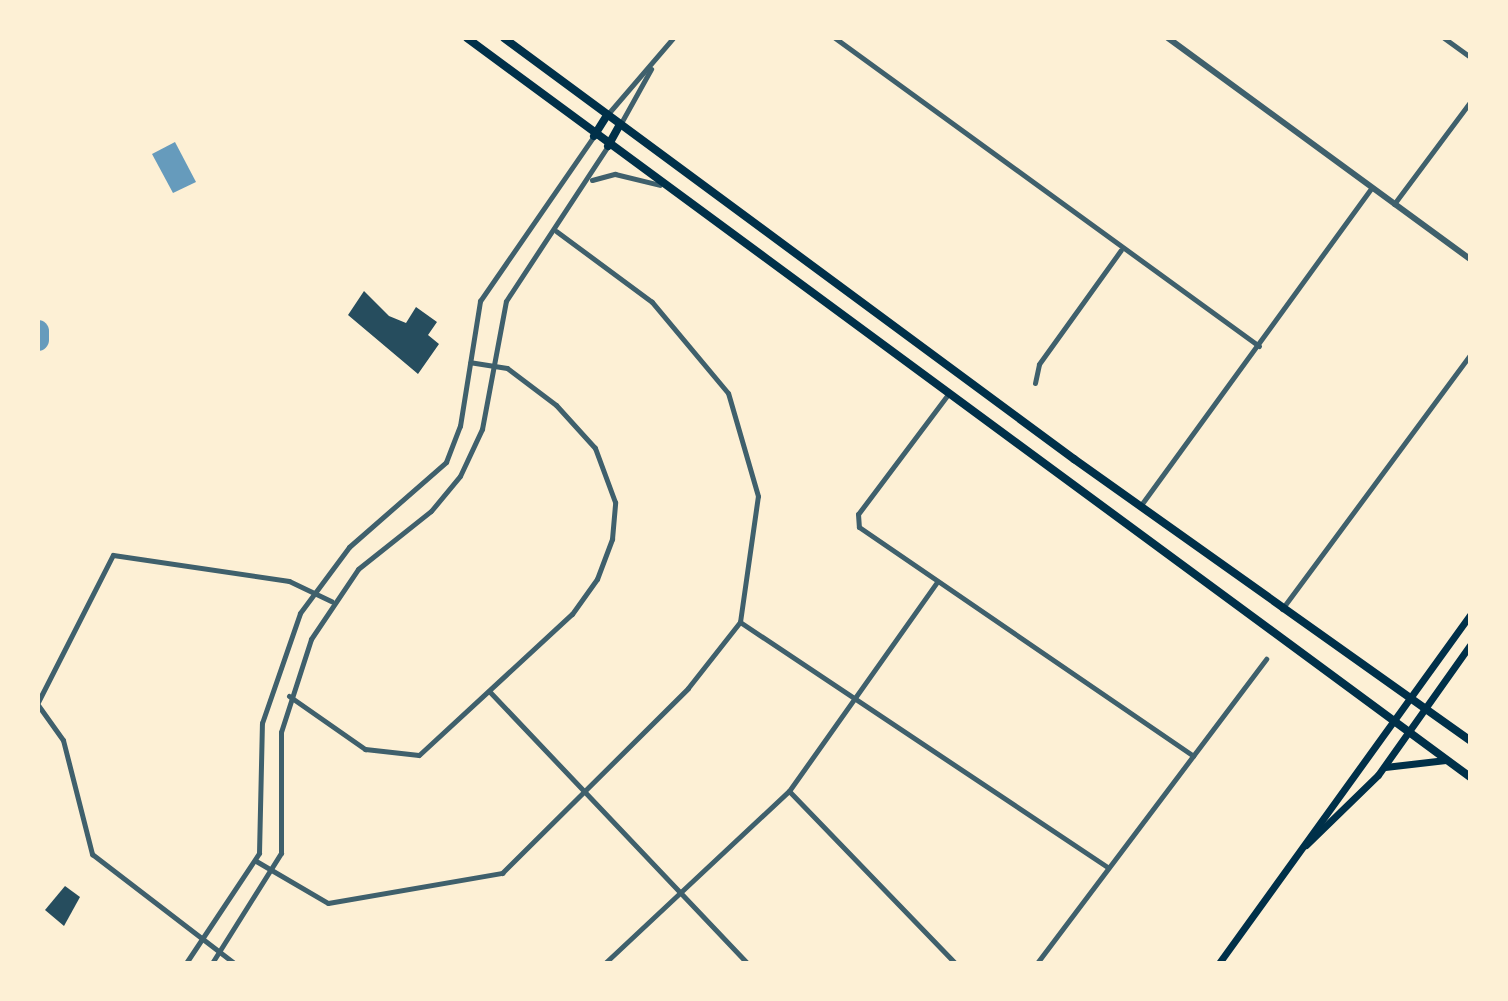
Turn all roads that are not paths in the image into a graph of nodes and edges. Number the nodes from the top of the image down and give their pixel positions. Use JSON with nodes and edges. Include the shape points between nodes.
{"nodes":[{"id":1,"x":467,"y":38,"type":"edge"},
{"id":2,"x":504,"y":38,"type":"edge"},
{"id":3,"x":673,"y":38,"type":"edge"},
{"id":4,"x":835,"y":38,"type":"edge"},
{"id":5,"x":1168,"y":38,"type":"edge"},
{"id":6,"x":1444,"y":38,"type":"edge"},
{"id":7,"x":1470,"y":57,"type":"edge"},
{"id":8,"x":651,"y":68,"type":"junction"},
{"id":9,"x":1470,"y":102,"type":"edge"},
{"id":10,"x":607,"y":115,"type":"junction"},
{"id":11,"x":620,"y":124,"type":"junction"},
{"id":12,"x":594,"y":136,"type":"junction"},
{"id":13,"x":608,"y":146,"type":"junction"},
{"id":14,"x":592,"y":180,"type":"junction"},
{"id":15,"x":660,"y":185,"type":"junction"},
{"id":16,"x":1371,"y":189,"type":"junction"},
{"id":17,"x":1394,"y":204,"type":"junction"},
{"id":18,"x":556,"y":231,"type":"junction"},
{"id":19,"x":1121,"y":250,"type":"junction"},
{"id":20,"x":1470,"y":259,"type":"edge"},
{"id":21,"x":1259,"y":346,"type":"junction"},
{"id":22,"x":1470,"y":355,"type":"edge"},
{"id":23,"x":470,"y":362,"type":"junction"},
{"id":24,"x":494,"y":364,"type":"junction"},
{"id":25,"x":1035,"y":383,"type":"dead end"},
{"id":26,"x":949,"y":392,"type":"junction"},
{"id":27,"x":1140,"y":506,"type":"junction"},
{"id":28,"x":936,"y":582,"type":"junction"},
{"id":29,"x":313,"y":591,"type":"junction"},
{"id":30,"x":331,"y":601,"type":"junction"},
{"id":31,"x":1281,"y":609,"type":"junction"},
{"id":32,"x":1470,"y":615,"type":"edge"},
{"id":33,"x":740,"y":622,"type":"junction"},
{"id":34,"x":1470,"y":645,"type":"edge"},
{"id":35,"x":1266,"y":659,"type":"dead end"},
{"id":36,"x":489,"y":691,"type":"junction"},
{"id":37,"x":289,"y":696,"type":"junction"},
{"id":38,"x":854,"y":698,"type":"junction"},
{"id":39,"x":1408,"y":700,"type":"junction"},
{"id":40,"x":38,"y":704,"type":"edge"},
{"id":41,"x":1423,"y":709,"type":"junction"},
{"id":42,"x":1392,"y":724,"type":"junction"},
{"id":43,"x":1407,"y":734,"type":"junction"},
{"id":44,"x":1470,"y":740,"type":"edge"},
{"id":45,"x":1193,"y":756,"type":"junction"},
{"id":46,"x":1446,"y":760,"type":"junction"},
{"id":47,"x":1385,"y":767,"type":"junction"},
{"id":48,"x":1470,"y":777,"type":"edge"},
{"id":49,"x":586,"y":791,"type":"junction"},
{"id":50,"x":789,"y":791,"type":"junction"},
{"id":51,"x":1301,"y":849,"type":"junction"},
{"id":52,"x":256,"y":861,"type":"junction"},
{"id":53,"x":1108,"y":867,"type":"junction"},
{"id":54,"x":275,"y":870,"type":"junction"},
{"id":55,"x":682,"y":895,"type":"junction"},
{"id":56,"x":203,"y":938,"type":"junction"},
{"id":57,"x":220,"y":952,"type":"junction"},
{"id":58,"x":186,"y":963,"type":"edge"},
{"id":59,"x":212,"y":963,"type":"edge"},
{"id":60,"x":234,"y":963,"type":"edge"},
{"id":61,"x":605,"y":963,"type":"edge"},
{"id":62,"x":747,"y":963,"type":"edge"},
{"id":63,"x":955,"y":963,"type":"edge"},
{"id":64,"x":1037,"y":963,"type":"edge"},
{"id":65,"x":1219,"y":963,"type":"edge"}],
"edges":[{"from":1,"to":12,"type":"highway"},
{"from":2,"to":10,"type":"highway"},
{"from":3,"to":8,"type":"street"},
{"from":4,"to":19,"type":"street"},
{"from":5,"to":16,"type":"street"},
{"from":6,"to":7,"type":"street"},
{"from":8,"to":10,"type":"street"},
{"from":8,"to":11,"type":"street"},
{"from":9,"to":17,"type":"street"},
{"from":10,"to":11,"type":"highway"},
{"from":10,"to":12,"type":"highway"},
{"from":11,"to":13,"type":"highway"},
{"from":11,"to":27,"type":"highway"},
{"from":12,"to":13,"type":"highway"},
{"from":12,"to":23,"type":"street","via":[[483,296]]},
{"from":13,"to":14,"type":"street"},
{"from":13,"to":15,"type":"highway"},
{"from":14,"to":15,"type":"street","via":[[615,174]]},
{"from":14,"to":18,"type":"street"},
{"from":15,"to":26,"type":"highway"},
{"from":16,"to":17,"type":"street"},
{"from":16,"to":21,"type":"street"},
{"from":17,"to":20,"type":"street"},
{"from":18,"to":24,"type":"street","via":[[506,301]]},
{"from":18,"to":33,"type":"street","via":[[652,302],[728,393],[758,503]]},
{"from":19,"to":21,"type":"street"},
{"from":19,"to":25,"type":"street","via":[[1039,364]]},
{"from":21,"to":27,"type":"street"},
{"from":22,"to":31,"type":"street"},
{"from":23,"to":24,"type":"street"},
{"from":23,"to":29,"type":"street","via":[[458,433],[442,468],[362,535]]},
{"from":24,"to":30,"type":"street","via":[[482,429],[460,476]]},
{"from":24,"to":36,"type":"street","via":[[556,405],[595,448],[615,520],[607,556],[582,602]]},
{"from":26,"to":28,"type":"street","via":[[858,514],[867,536]]},
{"from":26,"to":42,"type":"highway"},
{"from":27,"to":31,"type":"highway"},
{"from":28,"to":38,"type":"street"},
{"from":28,"to":45,"type":"street"},
{"from":29,"to":30,"type":"street"},
{"from":29,"to":40,"type":"street","via":[[113,555]]},
{"from":29,"to":52,"type":"street","via":[[268,693],[258,750],[263,817]]},
{"from":30,"to":37,"type":"street"},
{"from":31,"to":39,"type":"highway"},
{"from":32,"to":39,"type":"main road"},
{"from":33,"to":38,"type":"street"},
{"from":33,"to":49,"type":"street","via":[[688,688]]},
{"from":34,"to":41,"type":"main road"},
{"from":35,"to":45,"type":"street"},
{"from":36,"to":37,"type":"street","via":[[419,755],[365,749]]},
{"from":36,"to":49,"type":"street"},
{"from":37,"to":54,"type":"street","via":[[279,749],[285,835]]},
{"from":38,"to":50,"type":"street"},
{"from":38,"to":53,"type":"street"},
{"from":39,"to":41,"type":"highway"},
{"from":39,"to":42,"type":"main road"},
{"from":40,"to":56,"type":"street","via":[[63,740],[92,854]]},
{"from":41,"to":43,"type":"main road"},
{"from":41,"to":44,"type":"highway"},
{"from":42,"to":43,"type":"highway"},
{"from":42,"to":51,"type":"main road"},
{"from":43,"to":46,"type":"highway"},
{"from":43,"to":47,"type":"main road"},
{"from":45,"to":53,"type":"street"},
{"from":46,"to":47,"type":"main road"},
{"from":46,"to":48,"type":"highway"},
{"from":47,"to":51,"type":"main road"},
{"from":49,"to":54,"type":"street","via":[[502,873],[328,903]]},
{"from":49,"to":55,"type":"street"},
{"from":50,"to":55,"type":"street"},
{"from":50,"to":63,"type":"street"},
{"from":51,"to":65,"type":"main road"},
{"from":52,"to":54,"type":"street"},
{"from":52,"to":56,"type":"street"},
{"from":53,"to":64,"type":"street"},
{"from":54,"to":57,"type":"street"},
{"from":55,"to":61,"type":"street"},
{"from":55,"to":62,"type":"street"},
{"from":56,"to":57,"type":"street"},
{"from":56,"to":58,"type":"street"},
{"from":57,"to":59,"type":"street"},
{"from":57,"to":60,"type":"street"}]}
